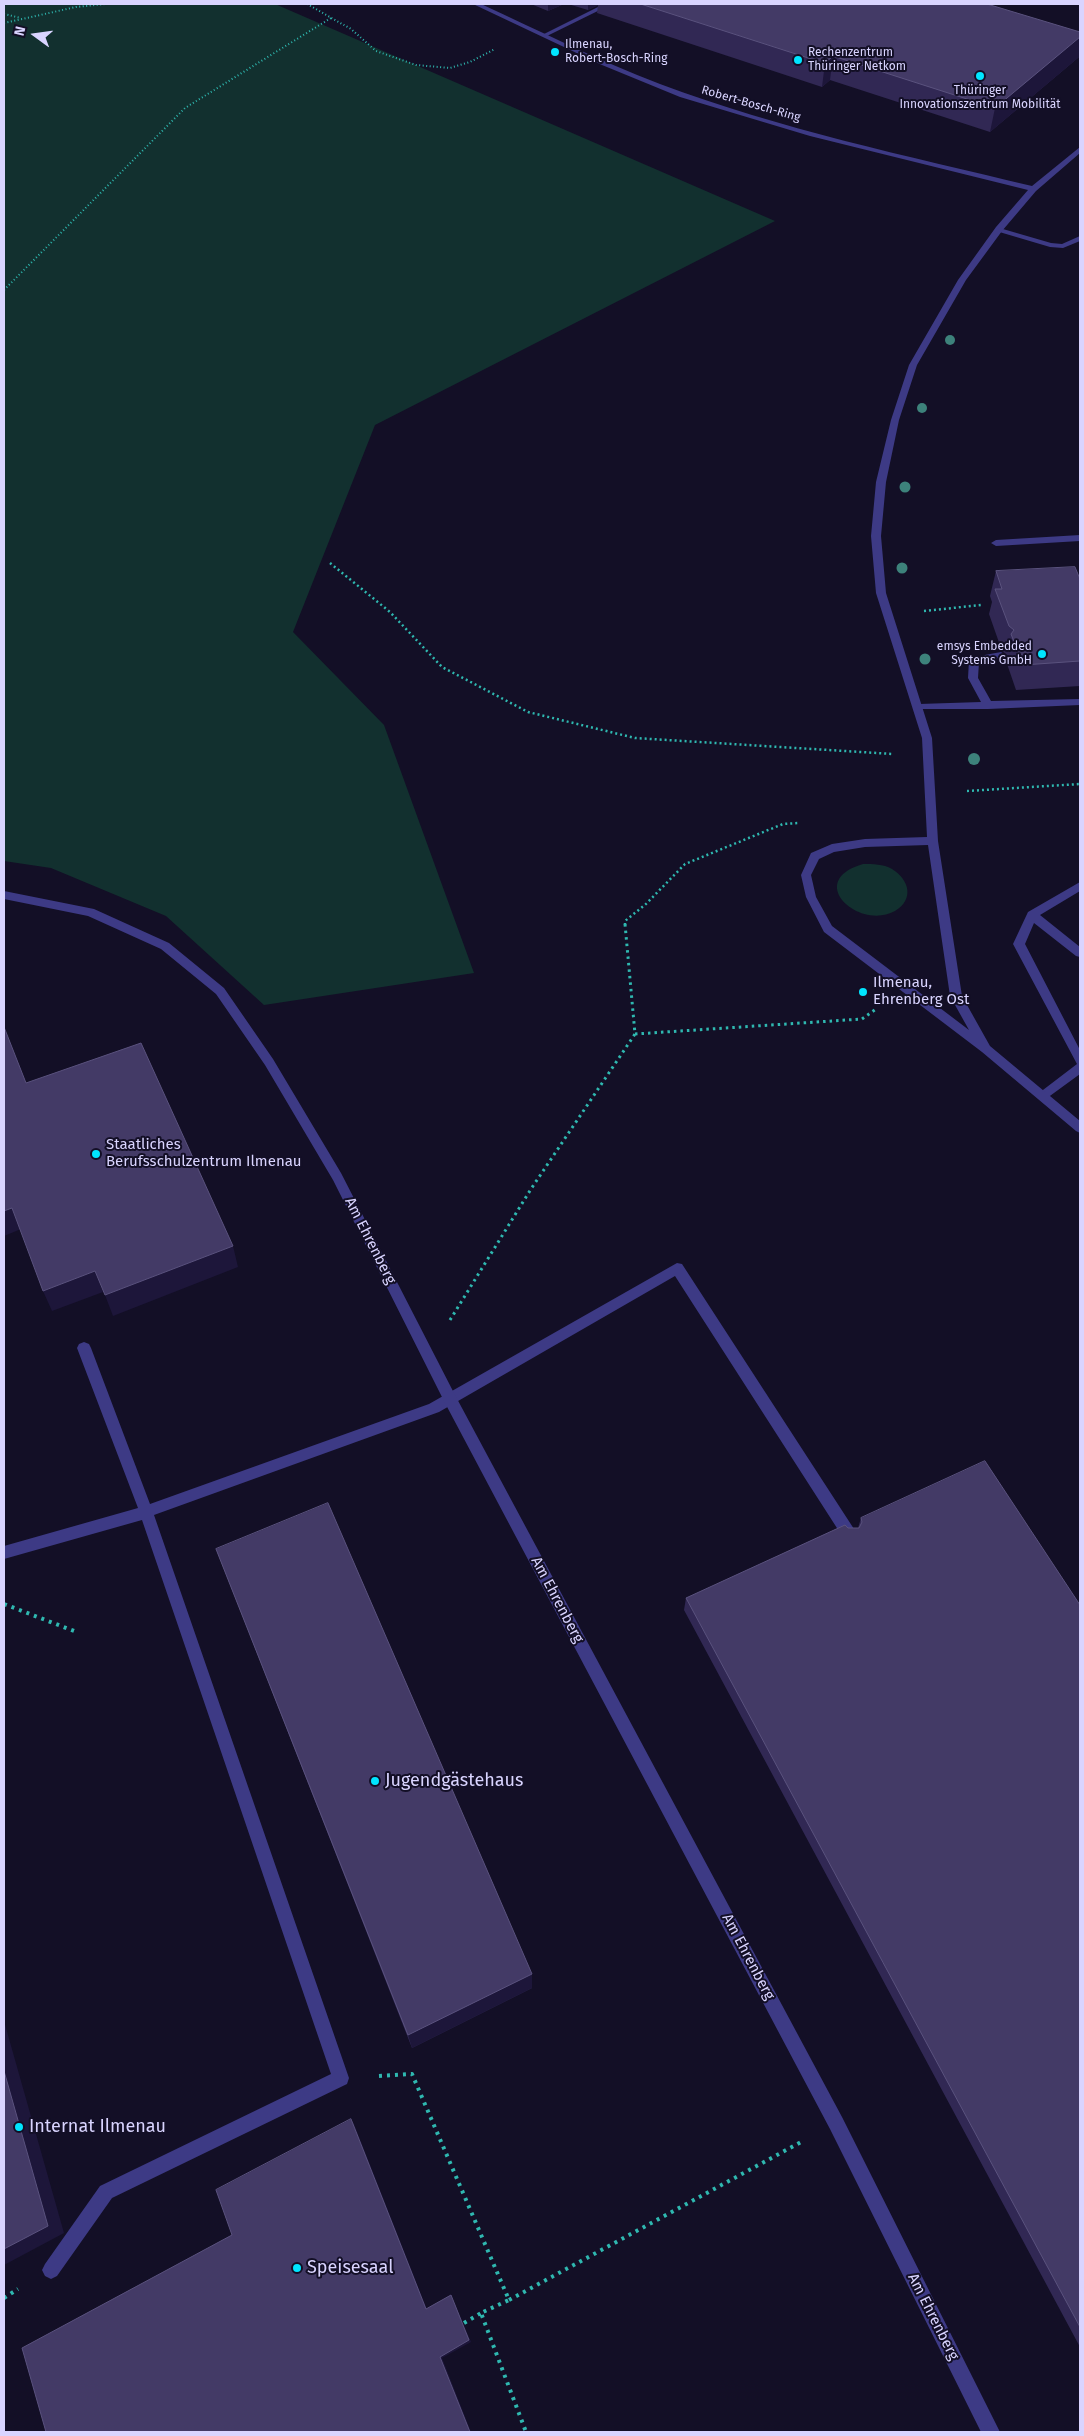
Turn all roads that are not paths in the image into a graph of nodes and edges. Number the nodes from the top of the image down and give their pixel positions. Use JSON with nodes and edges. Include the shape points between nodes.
{"nodes":[{"id":1,"x":476,"y":4,"type":"edge"},
{"id":2,"x":609,"y":4,"type":"edge"},
{"id":3,"x":545,"y":35,"type":"junction"},
{"id":4,"x":1080,"y":149,"type":"edge"},
{"id":5,"x":1033,"y":189,"type":"junction"},
{"id":6,"x":999,"y":229,"type":"junction"},
{"id":7,"x":1080,"y":238,"type":"edge"},
{"id":8,"x":1080,"y":538,"type":"edge"},
{"id":9,"x":996,"y":544,"type":"dead end"},
{"id":10,"x":1002,"y":655,"type":"dead end"},
{"id":11,"x":1080,"y":702,"type":"edge"},
{"id":12,"x":988,"y":706,"type":"junction"},
{"id":13,"x":919,"y":707,"type":"junction"},
{"id":14,"x":933,"y":841,"type":"junction"},
{"id":15,"x":1080,"y":886,"type":"edge"},
{"id":16,"x":4,"y":895,"type":"edge"},
{"id":17,"x":1032,"y":915,"type":"junction"},
{"id":18,"x":1080,"y":953,"type":"edge"},
{"id":19,"x":986,"y":1049,"type":"junction"},
{"id":20,"x":1080,"y":1061,"type":"edge"},
{"id":21,"x":1080,"y":1068,"type":"edge"},
{"id":22,"x":1043,"y":1096,"type":"junction"},
{"id":23,"x":1080,"y":1128,"type":"edge"},
{"id":24,"x":84,"y":1348,"type":"dead end"},
{"id":25,"x":450,"y":1399,"type":"junction"},
{"id":26,"x":146,"y":1512,"type":"junction"},
{"id":27,"x":849,"y":1534,"type":"edge"},
{"id":28,"x":4,"y":1553,"type":"edge"},
{"id":29,"x":51,"y":2270,"type":"dead end"},
{"id":30,"x":990,"y":2432,"type":"edge"}],
"edges":[{"from":1,"to":3,"type":"street","name":"Robert-Bosch-Ring"},
{"from":2,"to":3,"type":"street"},
{"from":3,"to":5,"type":"street","name":"Robert-Bosch-Ring","via":[[634,77],[711,104],[809,133]]},
{"from":4,"to":5,"type":"street"},
{"from":5,"to":6,"type":"street"},
{"from":6,"to":7,"type":"street","via":[[1057,246]]},
{"from":6,"to":13,"type":"street","via":[[962,280],[913,365],[895,420],[881,482],[876,536],[881,593]]},
{"from":8,"to":9,"type":"street"},
{"from":10,"to":12,"type":"street","via":[[974,660],[973,678]]},
{"from":11,"to":12,"type":"street"},
{"from":12,"to":13,"type":"street"},
{"from":13,"to":14,"type":"street","via":[[929,756]]},
{"from":14,"to":19,"type":"street","via":[[956,996]]},
{"from":14,"to":19,"type":"street","via":[[865,843],[832,848],[815,856],[806,875],[811,897],[828,929]]},
{"from":15,"to":17,"type":"street"},
{"from":16,"to":25,"type":"street","name":"Am Ehrenberg","via":[[90,912],[165,946],[220,991],[270,1062],[337,1177]]},
{"from":17,"to":18,"type":"street"},
{"from":17,"to":20,"type":"street","via":[[1019,944]]},
{"from":19,"to":22,"type":"street"},
{"from":21,"to":22,"type":"street"},
{"from":22,"to":23,"type":"street"},
{"from":24,"to":26,"type":"street"},
{"from":25,"to":26,"type":"street","via":[[434,1408]]},
{"from":25,"to":27,"type":"street","via":[[677,1268]]},
{"from":25,"to":30,"type":"street","name":"Am Ehrenberg","via":[[836,2122]]},
{"from":26,"to":28,"type":"street"},
{"from":26,"to":29,"type":"street","via":[[341,2078],[106,2192]]}]}
